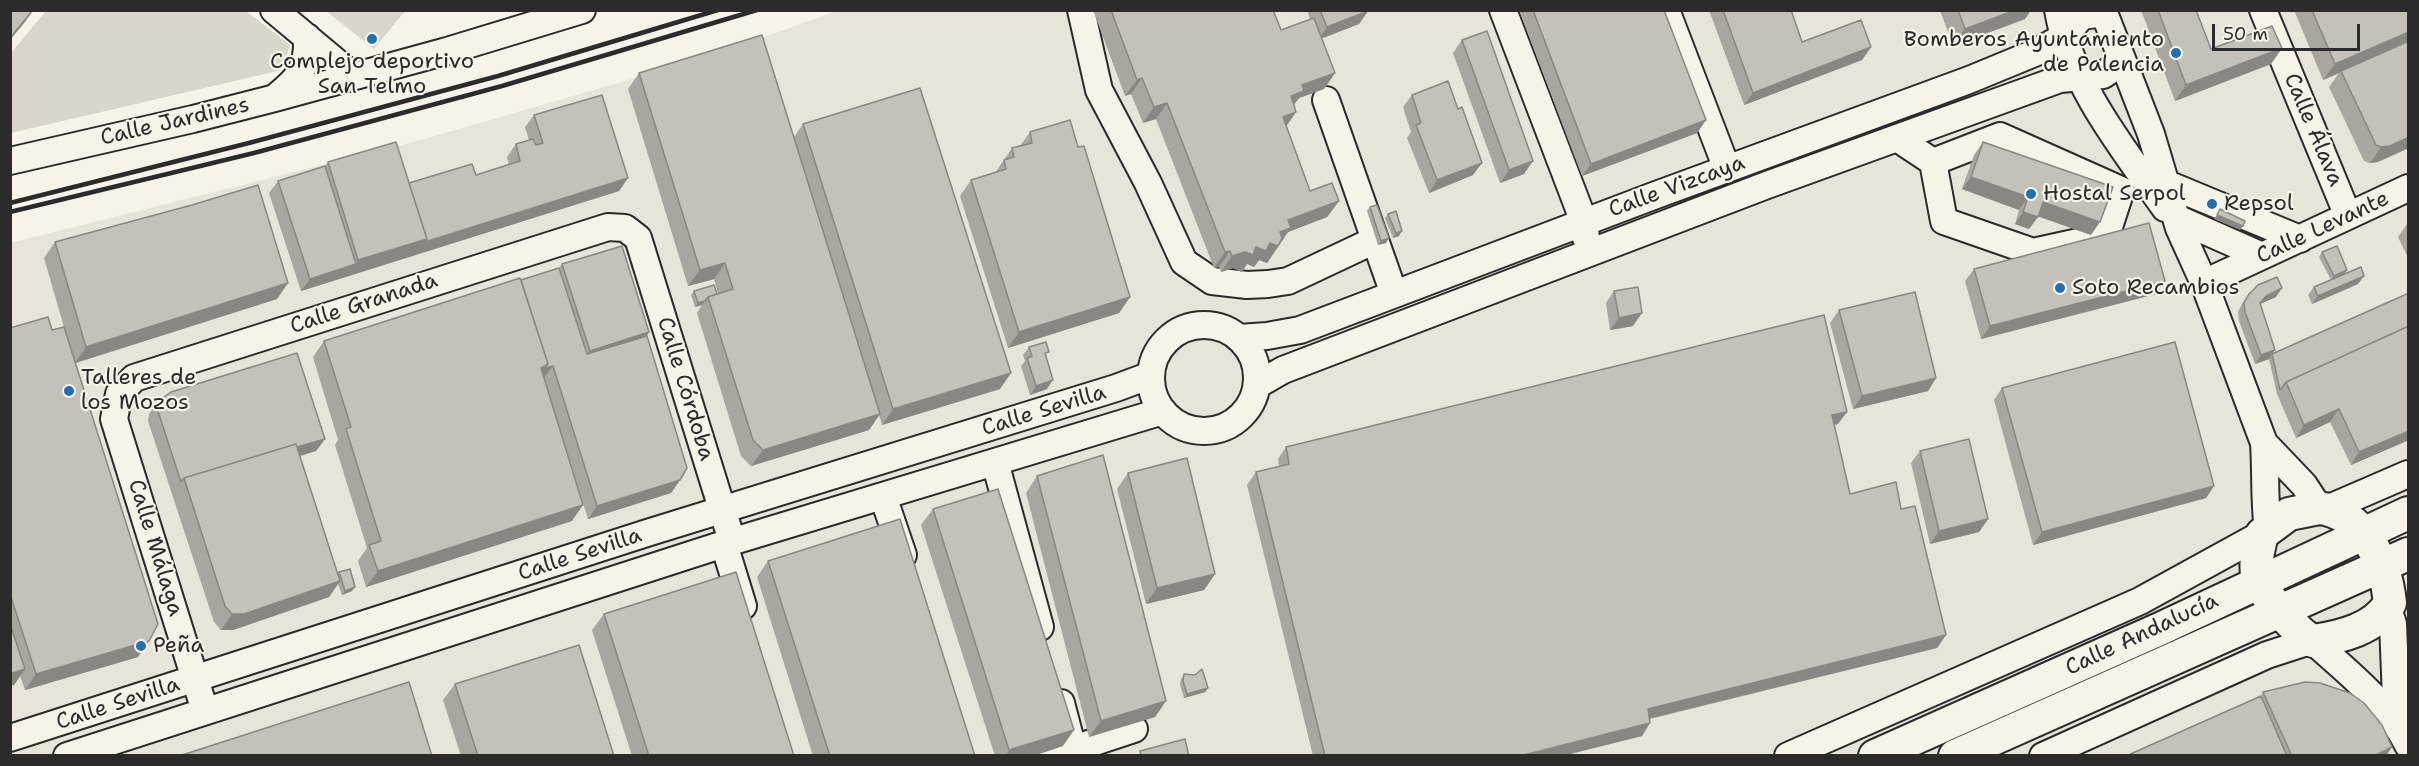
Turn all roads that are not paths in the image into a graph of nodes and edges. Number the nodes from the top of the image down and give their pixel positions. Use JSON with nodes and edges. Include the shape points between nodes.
{"nodes":[{"id":1,"x":274,"y":10,"type":"edge"},
{"id":2,"x":582,"y":10,"type":"edge"},
{"id":3,"x":1081,"y":10,"type":"edge"},
{"id":4,"x":1503,"y":10,"type":"edge"},
{"id":5,"x":1666,"y":10,"type":"edge"},
{"id":6,"x":2058,"y":10,"type":"edge"},
{"id":7,"x":2263,"y":10,"type":"edge"},
{"id":8,"x":2103,"y":12,"type":"edge"},
{"id":9,"x":307,"y":37,"type":"junction"},
{"id":10,"x":2062,"y":37,"type":"junction"},
{"id":11,"x":2122,"y":62,"type":"junction"},
{"id":12,"x":353,"y":76,"type":"junction"},
{"id":13,"x":2080,"y":76,"type":"junction"},
{"id":14,"x":275,"y":98,"type":"junction"},
{"id":15,"x":1326,"y":100,"type":"dead end"},
{"id":16,"x":1897,"y":138,"type":"junction"},
{"id":17,"x":10,"y":161,"type":"edge"},
{"id":18,"x":1932,"y":162,"type":"junction"},
{"id":19,"x":1727,"y":169,"type":"junction"},
{"id":20,"x":2158,"y":185,"type":"junction"},
{"id":21,"x":2409,"y":188,"type":"edge"},
{"id":22,"x":2121,"y":190,"type":"junction"},
{"id":23,"x":2348,"y":216,"type":"junction"},
{"id":24,"x":1584,"y":222,"type":"junction"},
{"id":25,"x":2177,"y":223,"type":"junction"},
{"id":26,"x":638,"y":238,"type":"joint"},
{"id":27,"x":2300,"y":239,"type":"junction"},
{"id":28,"x":1375,"y":240,"type":"junction"},
{"id":29,"x":1588,"y":253,"type":"junction"},
{"id":30,"x":2262,"y":256,"type":"junction"},
{"id":31,"x":2204,"y":283,"type":"junction"},
{"id":32,"x":1394,"y":294,"type":"junction"},
{"id":33,"x":1239,"y":338,"type":"junction"},
{"id":34,"x":1151,"y":375,"type":"junction"},
{"id":35,"x":1257,"y":385,"type":"junction"},
{"id":36,"x":1163,"y":411,"type":"junction"},
{"id":37,"x":114,"y":419,"type":"joint"},
{"id":38,"x":2264,"y":443,"type":"junction"},
{"id":39,"x":995,"y":462,"type":"junction"},
{"id":40,"x":2409,"y":474,"type":"edge"},
{"id":41,"x":883,"y":496,"type":"junction"},
{"id":42,"x":2323,"y":509,"type":"junction"},
{"id":43,"x":723,"y":510,"type":"junction"},
{"id":44,"x":2409,"y":513,"type":"edge"},
{"id":45,"x":2265,"y":532,"type":"junction"},
{"id":46,"x":2363,"y":533,"type":"junction"},
{"id":47,"x":728,"y":543,"type":"junction"},
{"id":48,"x":2396,"y":559,"type":"edge"},
{"id":49,"x":909,"y":575,"type":"edge"},
{"id":50,"x":2259,"y":581,"type":"junction"},
{"id":51,"x":2396,"y":602,"type":"edge"},
{"id":52,"x":2281,"y":611,"type":"junction"},
{"id":53,"x":752,"y":633,"type":"edge"},
{"id":54,"x":2312,"y":641,"type":"junction"},
{"id":55,"x":1045,"y":645,"type":"edge"},
{"id":56,"x":196,"y":679,"type":"junction"},
{"id":57,"x":1055,"y":680,"type":"edge"},
{"id":58,"x":205,"y":711,"type":"junction"},
{"id":59,"x":1134,"y":729,"type":"edge"},
{"id":60,"x":2403,"y":734,"type":"edge"},
{"id":61,"x":10,"y":738,"type":"edge"},
{"id":62,"x":1063,"y":752,"type":"edge"},
{"id":63,"x":67,"y":756,"type":"edge"},
{"id":64,"x":1788,"y":756,"type":"edge"},
{"id":65,"x":1875,"y":756,"type":"edge"},
{"id":66,"x":1955,"y":756,"type":"edge"},
{"id":67,"x":2043,"y":756,"type":"edge"}],
"edges":[{"from":1,"to":9,"type":"street"},
{"from":2,"to":12,"type":"street","name":"Calle Jardines"},
{"from":3,"to":28,"type":"street","via":[[1100,90],[1184,262],[1212,281],[1247,285],[1288,282]]},
{"from":4,"to":24,"type":"street"},
{"from":5,"to":19,"type":"street"},
{"from":6,"to":10,"type":"street"},
{"from":7,"to":23,"type":"street","name":"Calle Álava"},
{"from":8,"to":10,"type":"street","name":"Calle Vizcaya","via":[[2082,16]]},
{"from":8,"to":11,"type":"street"},
{"from":9,"to":12,"type":"street"},
{"from":9,"to":14,"type":"street","via":[[305,66],[296,80]]},
{"from":10,"to":13,"type":"street"},
{"from":10,"to":19,"type":"street","name":"Calle Vizcaya","via":[[2037,52],[1970,80]]},
{"from":11,"to":13,"type":"street","name":"Calle Vizcaya","via":[[2103,75]]},
{"from":11,"to":20,"type":"street","via":[[2151,134]]},
{"from":12,"to":14,"type":"street","name":"Calle Jardines"},
{"from":13,"to":16,"type":"street","name":"Calle Vizcaya","via":[[2060,79]]},
{"from":13,"to":20,"type":"street","via":[[2101,116]]},
{"from":14,"to":17,"type":"street","name":"Calle Jardines"},
{"from":15,"to":28,"type":"street"},
{"from":16,"to":18,"type":"street"},
{"from":16,"to":29,"type":"street","name":"Calle Vizcaya"},
{"from":18,"to":22,"type":"street","via":[[2000,136]]},
{"from":18,"to":22,"type":"street","via":[[1944,220],[2033,252],[2106,236]]},
{"from":19,"to":24,"type":"street","name":"Calle Vizcaya"},
{"from":20,"to":22,"type":"street"},
{"from":20,"to":25,"type":"street"},
{"from":20,"to":27,"type":"street"},
{"from":21,"to":23,"type":"street","name":"Calle Levante"},
{"from":23,"to":27,"type":"street","name":"Calle Levante"},
{"from":24,"to":29,"type":"street"},
{"from":24,"to":32,"type":"street","name":"Calle Vizcaya"},
{"from":25,"to":30,"type":"street"},
{"from":25,"to":31,"type":"street"},
{"from":26,"to":37,"type":"street","name":"Calle Granada","via":[[625,228],[608,227],[134,378],[119,394]]},
{"from":26,"to":43,"type":"street","name":"Calle Córdoba"},
{"from":27,"to":30,"type":"street","name":"Calle Levante"},
{"from":28,"to":32,"type":"street"},
{"from":29,"to":35,"type":"street","name":"Calle Vizcaya","via":[[1283,370]]},
{"from":30,"to":31,"type":"street","name":"Calle Levante"},
{"from":31,"to":38,"type":"street"},
{"from":32,"to":33,"type":"street","name":"Calle Vizcaya","via":[[1300,330]]},
{"from":33,"to":34,"type":"street","via":[[1215,326],[1186,328],[1160,349]]},
{"from":33,"to":35,"type":"street","via":[[1253,358]]},
{"from":34,"to":36,"type":"street","via":[[1152,389]]},
{"from":34,"to":43,"type":"street","name":"Calle Sevilla"},
{"from":35,"to":36,"type":"street","via":[[1244,414],[1215,430],[1182,427]]},
{"from":36,"to":39,"type":"street","name":"Calle Sevilla"},
{"from":37,"to":56,"type":"street","name":"Calle Málaga"},
{"from":38,"to":42,"type":"street"},
{"from":38,"to":45,"type":"street"},
{"from":39,"to":41,"type":"street","name":"Calle Sevilla"},
{"from":39,"to":55,"type":"street"},
{"from":40,"to":42,"type":"street"},
{"from":41,"to":47,"type":"street","name":"Calle Sevilla"},
{"from":41,"to":49,"type":"street"},
{"from":42,"to":45,"type":"main road","via":[[2289,514]]},
{"from":42,"to":46,"type":"main road","via":[[2348,520]]},
{"from":43,"to":47,"type":"street","name":"Calle Córdoba"},
{"from":43,"to":56,"type":"street","name":"Calle Sevilla"},
{"from":44,"to":46,"type":"main road","name":"Calle Andalucía"},
{"from":45,"to":50,"type":"main road","via":[[2256,558]]},
{"from":45,"to":64,"type":"street","name":"Calle Andalucía","via":[[2140,601]]},
{"from":46,"to":48,"type":"main road"},
{"from":46,"to":50,"type":"main road","name":"Calle Andalucía"},
{"from":47,"to":53,"type":"street","name":"Calle Córdoba"},
{"from":47,"to":58,"type":"street","name":"Calle Sevilla"},
{"from":48,"to":51,"type":"main road"},
{"from":48,"to":52,"type":"main road","name":"Calle Andalucía"},
{"from":50,"to":52,"type":"main road"},
{"from":50,"to":65,"type":"main road","name":"Calle Andalucía"},
{"from":51,"to":54,"type":"main road","via":[[2364,627]]},
{"from":51,"to":60,"type":"street","via":[[2393,624]]},
{"from":52,"to":54,"type":"main road","via":[[2294,629]]},
{"from":52,"to":66,"type":"main road","name":"Calle Andalucía"},
{"from":54,"to":60,"type":"street","via":[[2365,688]]},
{"from":54,"to":67,"type":"street","via":[[2268,655]]},
{"from":56,"to":58,"type":"street","name":"Calle Málaga"},
{"from":56,"to":61,"type":"street","name":"Calle Sevilla"},
{"from":57,"to":62,"type":"street"},
{"from":58,"to":63,"type":"street","name":"Calle Sevilla"},
{"from":59,"to":62,"type":"street"}]}
